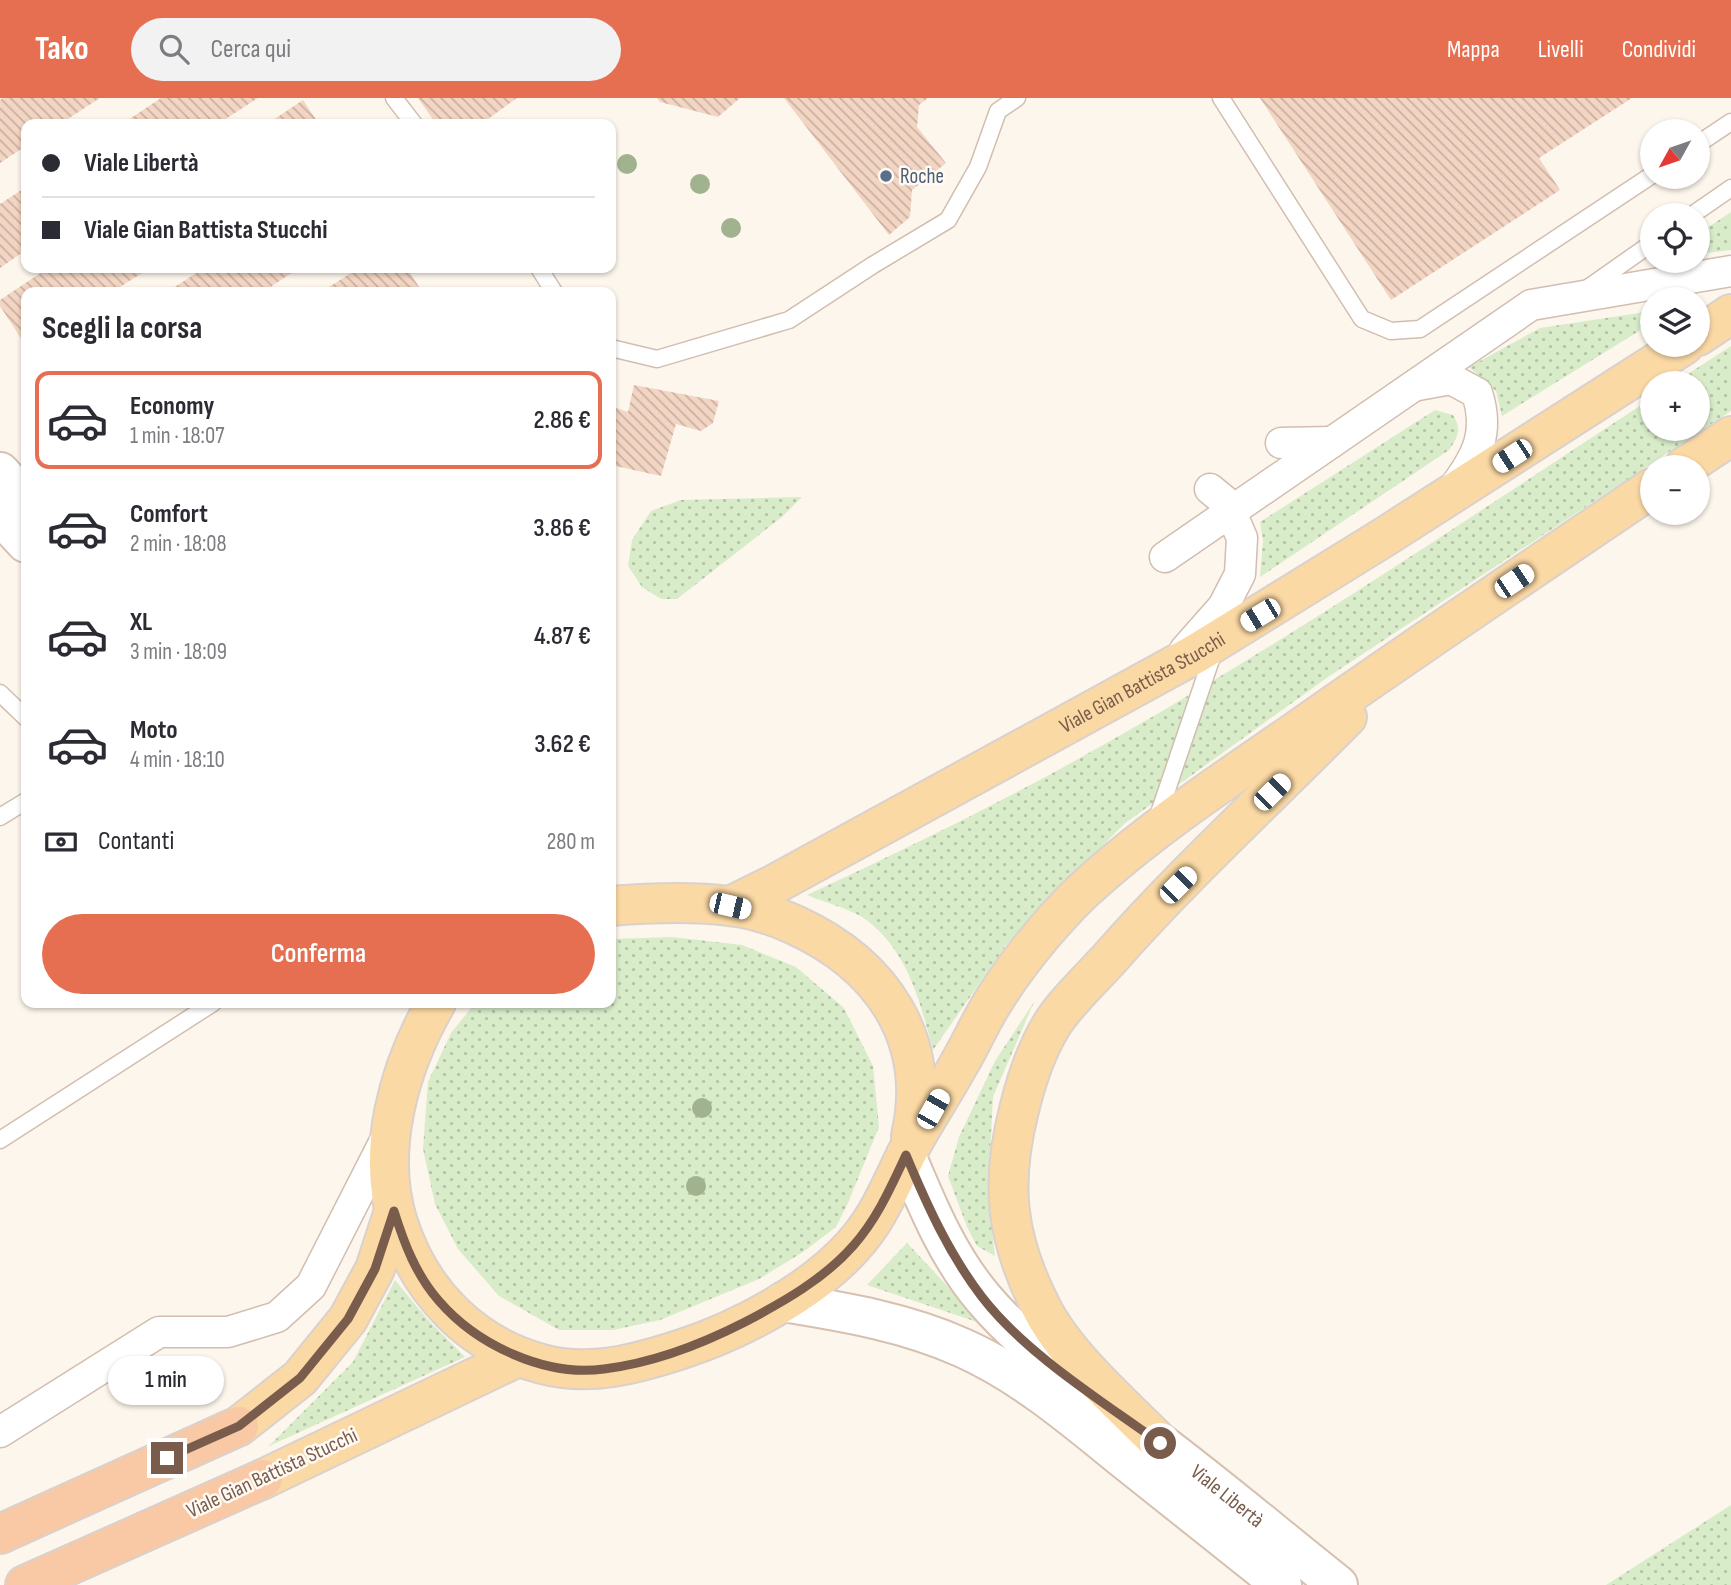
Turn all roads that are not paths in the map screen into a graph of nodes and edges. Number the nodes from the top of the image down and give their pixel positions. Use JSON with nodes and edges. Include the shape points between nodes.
{"nodes":[{"id":1,"x":394,"y":98,"type":"edge"},
{"id":2,"x":1017,"y":98,"type":"edge"},
{"id":3,"x":1221,"y":98,"type":"edge"},
{"id":4,"x":410,"y":119,"type":"edge"},
{"id":5,"x":1731,"y":122,"type":"edge"},
{"id":6,"x":1710,"y":136,"type":"edge"},
{"id":7,"x":1640,"y":183,"type":"edge"},
{"id":8,"x":1731,"y":188,"type":"edge"},
{"id":9,"x":1709,"y":203,"type":"edge"},
{"id":10,"x":1640,"y":251,"type":"edge"},
{"id":11,"x":1731,"y":271,"type":"edge"},
{"id":12,"x":1574,"y":298,"type":"junction"},
{"id":13,"x":1731,"y":314,"type":"edge"},
{"id":14,"x":1710,"y":328,"type":"edge"},
{"id":15,"x":616,"y":349,"type":"edge"},
{"id":16,"x":1665,"y":357,"type":"edge"},
{"id":17,"x":1414,"y":386,"type":"junction"},
{"id":18,"x":1731,"y":436,"type":"edge"},
{"id":19,"x":1332,"y":442,"type":"junction"},
{"id":20,"x":1281,"y":443,"type":"dead end"},
{"id":21,"x":1702,"y":455,"type":"edge"},
{"id":22,"x":0,"y":472,"type":"edge"},
{"id":23,"x":1210,"y":489,"type":"dead end"},
{"id":24,"x":21,"y":495,"type":"edge"},
{"id":25,"x":1640,"y":496,"type":"edge"},
{"id":26,"x":1447,"y":497,"type":"junction"},
{"id":27,"x":1231,"y":511,"type":"junction"},
{"id":28,"x":0,"y":515,"type":"edge"},
{"id":29,"x":21,"y":538,"type":"edge"},
{"id":30,"x":1165,"y":556,"type":"dead end"},
{"id":31,"x":1217,"y":640,"type":"junction"},
{"id":32,"x":1422,"y":643,"type":"junction"},
{"id":33,"x":1163,"y":671,"type":"junction"},
{"id":34,"x":0,"y":693,"type":"edge"},
{"id":35,"x":21,"y":713,"type":"edge"},
{"id":36,"x":21,"y":804,"type":"edge"},
{"id":37,"x":0,"y":817,"type":"edge"},
{"id":38,"x":1153,"y":831,"type":"junction"},
{"id":39,"x":616,"y":906,"type":"edge"},
{"id":40,"x":730,"y":906,"type":"junction"},
{"id":41,"x":205,"y":1008,"type":"edge"},
{"id":42,"x":434,"y":1008,"type":"edge"},
{"id":43,"x":393,"y":1125,"type":"junction"},
{"id":44,"x":0,"y":1140,"type":"edge"},
{"id":45,"x":906,"y":1155,"type":"junction"},
{"id":46,"x":394,"y":1211,"type":"junction"},
{"id":47,"x":783,"y":1302,"type":"junction"},
{"id":48,"x":518,"y":1357,"type":"junction"},
{"id":49,"x":239,"y":1426,"type":"joint"},
{"id":50,"x":0,"y":1432,"type":"edge"},
{"id":51,"x":1160,"y":1443,"type":"junction"},
{"id":52,"x":262,"y":1479,"type":"joint"},
{"id":53,"x":0,"y":1534,"type":"edge"},
{"id":54,"x":25,"y":1585,"type":"edge"},
{"id":55,"x":1282,"y":1585,"type":"edge"},
{"id":56,"x":1338,"y":1585,"type":"edge"}],
"edges":[{"from":1,"to":4,"type":"lane"},
{"from":2,"to":15,"type":"lane","via":[[998,111],[978,167],[948,220],[789,320],[657,359]]},
{"from":3,"to":7,"type":"lane","via":[[1362,319],[1391,331],[1420,329]]},
{"from":5,"to":6,"type":"lane"},
{"from":8,"to":9,"type":"lane"},
{"from":10,"to":12,"type":"lane"},
{"from":11,"to":12,"type":"street"},
{"from":12,"to":17,"type":"street","via":[[1531,305]]},
{"from":13,"to":14,"type":"main road"},
{"from":16,"to":26,"type":"main road","name":"Viale Gian Battista Stucchi"},
{"from":17,"to":19,"type":"street"},
{"from":17,"to":26,"type":"street","via":[[1451,379],[1477,393],[1483,411],[1481,439],[1471,464]]},
{"from":18,"to":21,"type":"main road"},
{"from":19,"to":20,"type":"street"},
{"from":19,"to":27,"type":"street"},
{"from":22,"to":24,"type":"main road"},
{"from":23,"to":27,"type":"street"},
{"from":25,"to":32,"type":"main road","name":"Viale Gian Battista Stucchi"},
{"from":26,"to":31,"type":"main road","name":"Viale Gian Battista Stucchi"},
{"from":27,"to":30,"type":"street"},
{"from":27,"to":33,"type":"street","via":[[1242,538],[1240,574],[1223,607]]},
{"from":28,"to":29,"type":"main road"},
{"from":31,"to":33,"type":"main road","name":"Viale Gian Battista Stucchi"},
{"from":31,"to":38,"type":"lane"},
{"from":32,"to":38,"type":"main road","name":"Viale Gian Battista Stucchi"},
{"from":32,"to":51,"type":"main road","via":[[1141,923],[1051,1025],[1026,1082],[1010,1144],[1007,1182],[1014,1242],[1043,1311],[1065,1343]]},
{"from":33,"to":40,"type":"main road","name":"Viale Gian Battista Stucchi"},
{"from":34,"to":35,"type":"lane"},
{"from":36,"to":37,"type":"lane"},
{"from":38,"to":45,"type":"main road","name":"Viale Gian Battista Stucchi","via":[[1091,883],[996,996]]},
{"from":39,"to":40,"type":"main road","name":"Viale Gian Battista Stucchi"},
{"from":40,"to":45,"type":"main road","name":"Viale Gian Battista Stucchi","via":[[776,917],[817,935],[846,953],[892,1005],[908,1040],[916,1077],[916,1112]]},
{"from":41,"to":44,"type":"lane"},
{"from":42,"to":43,"type":"main road","name":"Viale Gian Battista Stucchi","via":[[401,1081]]},
{"from":43,"to":46,"type":"main road","name":"Viale Gian Battista Stucchi","via":[[388,1180]]},
{"from":43,"to":50,"type":"street","via":[[311,1286],[276,1317],[228,1332],[159,1332]]},
{"from":45,"to":47,"type":"main road","name":"Viale Gian Battista Stucchi","via":[[874,1221],[852,1248]]},
{"from":45,"to":51,"type":"main road","name":"Viale Libertà","via":[[939,1229],[984,1299],[1062,1372]]},
{"from":46,"to":48,"type":"main road","name":"Viale Gian Battista Stucchi","via":[[405,1246],[437,1300],[463,1325]]},
{"from":46,"to":49,"type":"main road","name":"Viale Gian Battista Stucchi","via":[[375,1269],[348,1319],[300,1378]]},
{"from":47,"to":48,"type":"main road","name":"Viale Gian Battista Stucchi","via":[[709,1340],[603,1370],[556,1368]]},
{"from":47,"to":55,"type":"main road","name":"Viale Libertà","via":[[885,1321],[985,1358],[1038,1392]]},
{"from":48,"to":52,"type":"main road","name":"Viale Gian Battista Stucchi"},
{"from":49,"to":53,"type":"highway","name":"Viale Gian Battista Stucchi"},
{"from":51,"to":56,"type":"main road","name":"Viale Libertà"},
{"from":52,"to":54,"type":"highway","name":"Viale Gian Battista Stucchi"}]}
